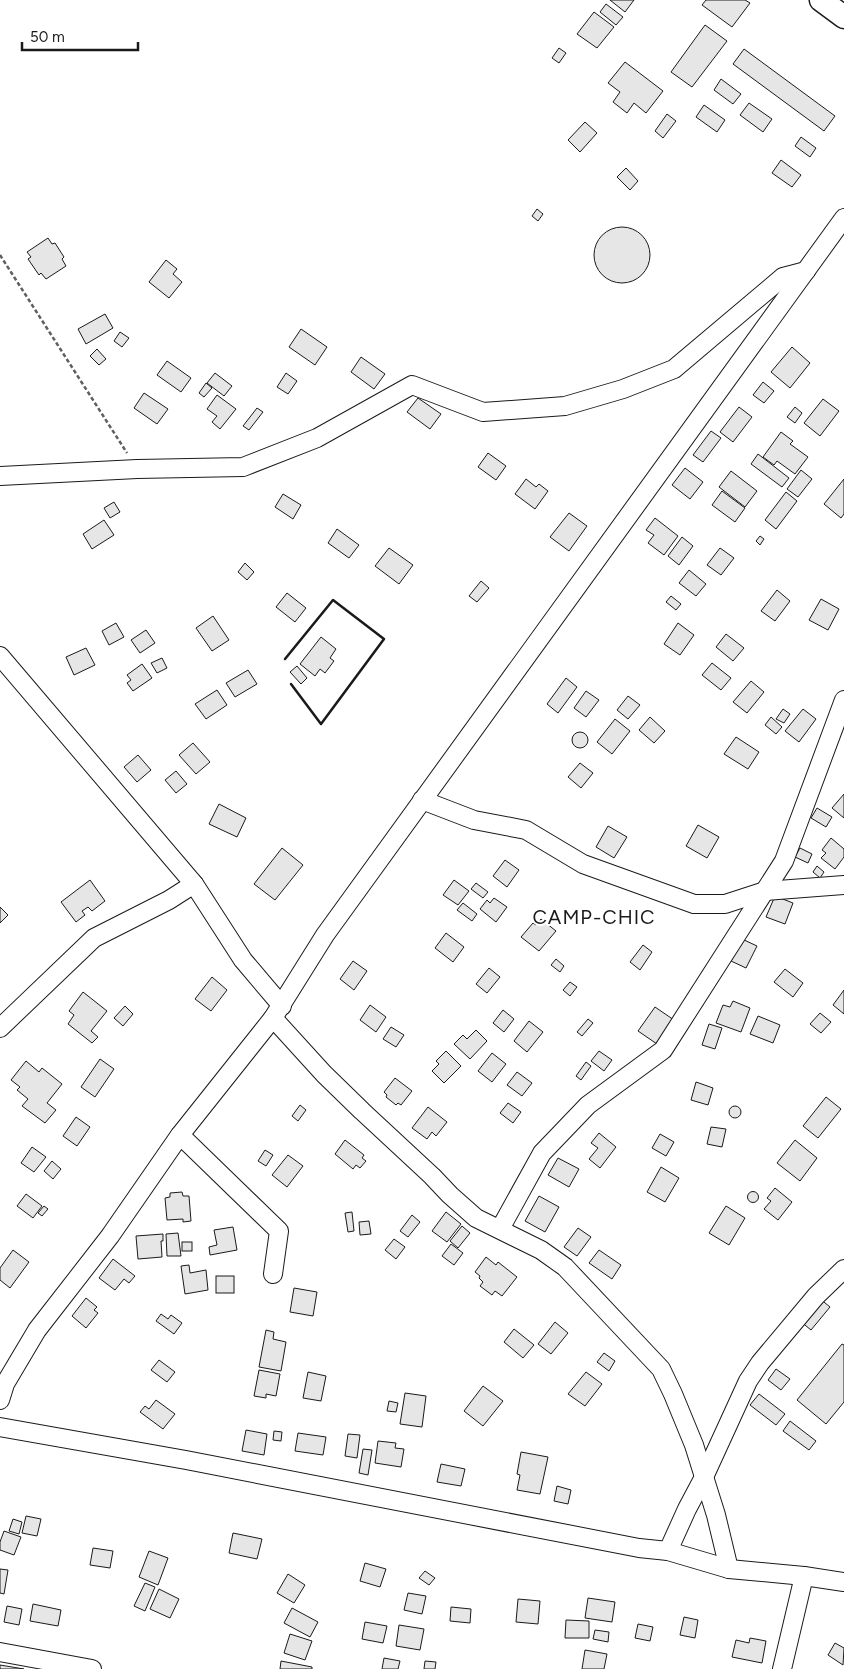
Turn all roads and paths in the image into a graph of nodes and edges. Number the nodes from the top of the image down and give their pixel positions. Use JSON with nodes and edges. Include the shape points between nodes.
{"nodes":[{"id":1,"x":821,"y":0,"type":"edge"},
{"id":2,"x":844,"y":17,"type":"edge"},
{"id":3,"x":844,"y":218,"type":"edge"},
{"id":4,"x":0,"y":255,"type":"edge"},
{"id":5,"x":806,"y":270,"type":"junction"},
{"id":6,"x":137,"y":469,"type":"junction"},
{"id":7,"x":0,"y":476,"type":"edge"},
{"id":8,"x":0,"y":656,"type":"edge"},
{"id":9,"x":844,"y":700,"type":"edge"},
{"id":10,"x":422,"y":800,"type":"junction"},
{"id":11,"x":194,"y":884,"type":"junction"},
{"id":12,"x":844,"y":885,"type":"edge"},
{"id":13,"x":765,"y":891,"type":"junction"},
{"id":14,"x":278,"y":1012,"type":"junction"},
{"id":15,"x":0,"y":1028,"type":"edge"},
{"id":16,"x":180,"y":1135,"type":"junction"},
{"id":17,"x":500,"y":1229,"type":"junction"},
{"id":18,"x":844,"y":1269,"type":"edge"},
{"id":19,"x":273,"y":1274,"type":"dead end"},
{"id":20,"x":0,"y":1400,"type":"edge"},
{"id":21,"x":0,"y":1427,"type":"edge"},
{"id":22,"x":704,"y":1477,"type":"junction"},
{"id":23,"x":668,"y":1552,"type":"junction"},
{"id":24,"x":729,"y":1569,"type":"junction"},
{"id":25,"x":804,"y":1576,"type":"junction"},
{"id":26,"x":844,"y":1582,"type":"edge"},
{"id":27,"x":0,"y":1652,"type":"edge"},
{"id":28,"x":92,"y":1669,"type":"edge"},
{"id":29,"x":782,"y":1669,"type":"edge"}],
"edges":[{"from":1,"to":2,"type":"main road"},
{"from":3,"to":5,"type":"street"},
{"from":4,"to":6,"type":"path"},
{"from":5,"to":6,"type":"street","via":[[783,277],[674,369],[624,389],[565,406],[483,412],[412,385],[317,438],[243,467]]},
{"from":5,"to":10,"type":"street"},
{"from":6,"to":7,"type":"street"},
{"from":8,"to":11,"type":"street"},
{"from":9,"to":13,"type":"street","via":[[784,861]]},
{"from":10,"to":13,"type":"street","via":[[474,820],[526,830],[583,864],[694,904],[725,904]]},
{"from":10,"to":14,"type":"street","via":[[325,935]]},
{"from":11,"to":14,"type":"street"},
{"from":11,"to":15,"type":"street","via":[[170,900],[94,938]]},
{"from":12,"to":13,"type":"street"},
{"from":13,"to":17,"type":"street","via":[[663,1050],[588,1105],[542,1153]]},
{"from":14,"to":16,"type":"street"},
{"from":14,"to":17,"type":"street","via":[[330,1080],[476,1218]]},
{"from":16,"to":19,"type":"street","via":[[279,1231]]},
{"from":16,"to":20,"type":"street","via":[[110,1236],[37,1330],[5,1384]]},
{"from":17,"to":22,"type":"street","via":[[541,1250],[564,1267],[661,1369]]},
{"from":18,"to":22,"type":"street","via":[[816,1296],[760,1363],[748,1381]]},
{"from":21,"to":23,"type":"street"},
{"from":22,"to":23,"type":"street"},
{"from":22,"to":24,"type":"street"},
{"from":23,"to":24,"type":"street"},
{"from":24,"to":25,"type":"street"},
{"from":25,"to":26,"type":"street"},
{"from":25,"to":29,"type":"street"},
{"from":27,"to":28,"type":"street"}]}
